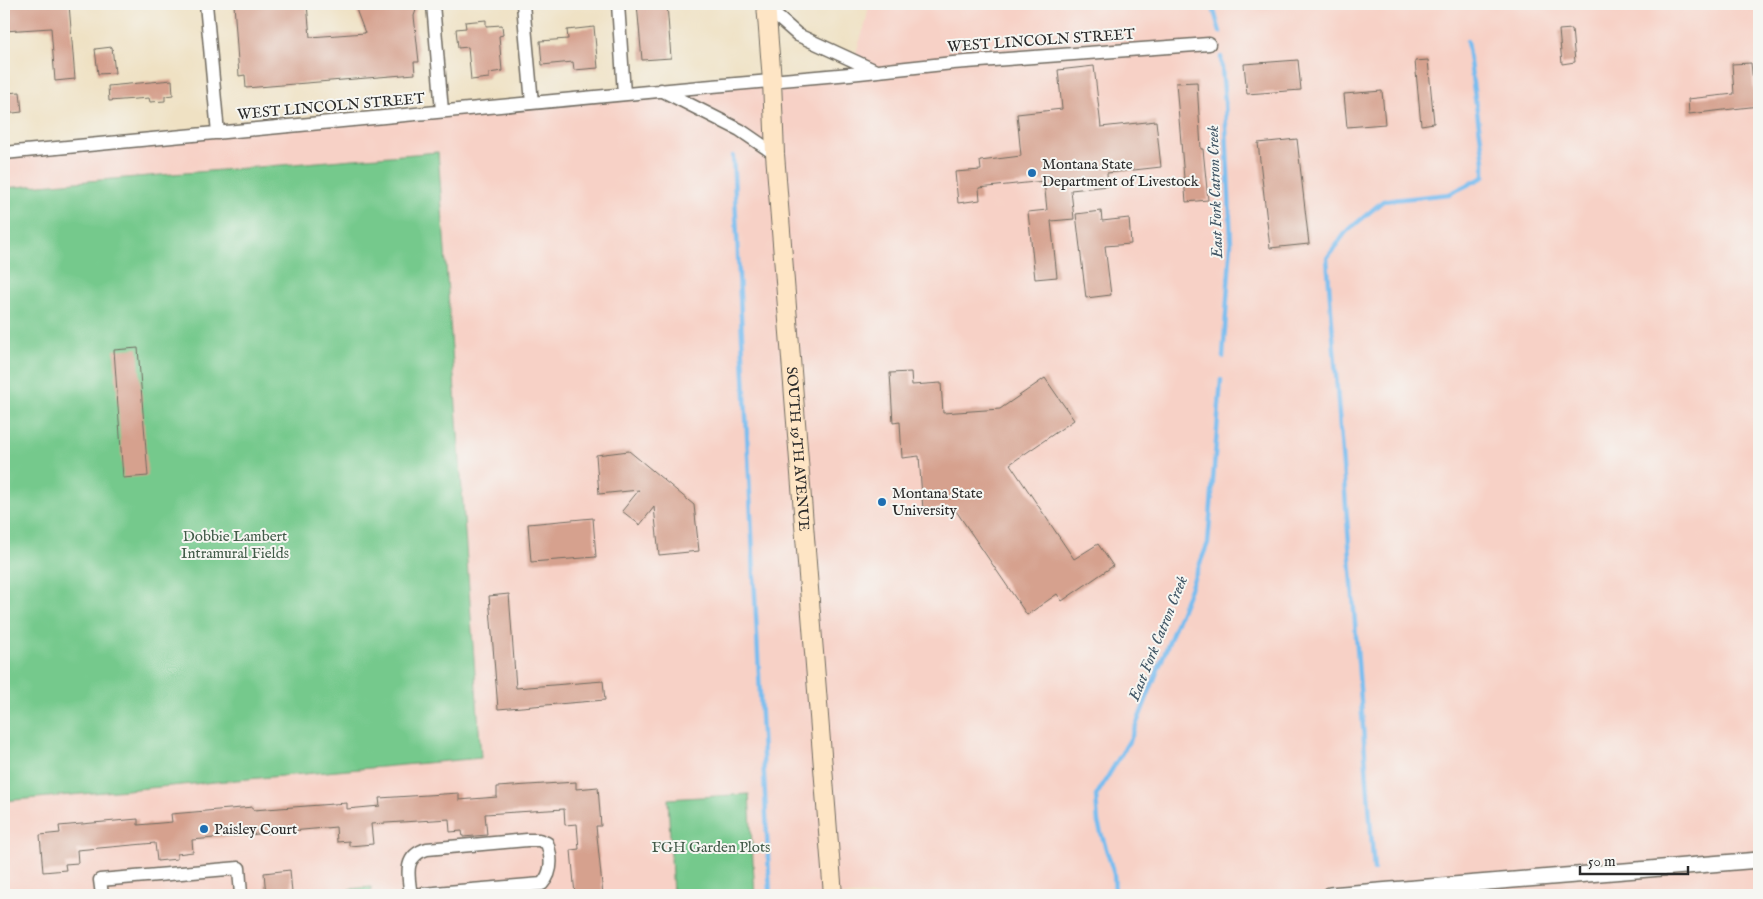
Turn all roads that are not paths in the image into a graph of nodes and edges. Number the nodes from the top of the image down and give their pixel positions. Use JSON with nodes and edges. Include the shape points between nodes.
{"nodes":[{"id":1,"x":206,"y":4,"type":"edge"},
{"id":2,"x":433,"y":4,"type":"edge"},
{"id":3,"x":523,"y":4,"type":"edge"},
{"id":4,"x":618,"y":4,"type":"edge"},
{"id":5,"x":766,"y":5,"type":"edge"},
{"id":6,"x":1209,"y":44,"type":"dead end"},
{"id":7,"x":876,"y":72,"type":"junction"},
{"id":8,"x":772,"y":81,"type":"junction"},
{"id":9,"x":661,"y":90,"type":"junction"},
{"id":10,"x":624,"y":94,"type":"junction"},
{"id":11,"x":532,"y":103,"type":"junction"},
{"id":12,"x":442,"y":111,"type":"junction"},
{"id":13,"x":218,"y":133,"type":"junction"},
{"id":14,"x":4,"y":153,"type":"edge"},
{"id":15,"x":774,"y":154,"type":"junction"},
{"id":16,"x":1759,"y":860,"type":"edge"},
{"id":17,"x":1427,"y":891,"type":"edge"},
{"id":18,"x":102,"y":895,"type":"edge"},
{"id":19,"x":241,"y":895,"type":"edge"},
{"id":20,"x":411,"y":895,"type":"edge"},
{"id":21,"x":833,"y":895,"type":"edge"},
{"id":22,"x":1330,"y":895,"type":"edge"}],
"edges":[{"from":1,"to":13,"type":"street"},
{"from":2,"to":12,"type":"street"},
{"from":3,"to":11,"type":"street"},
{"from":4,"to":10,"type":"street"},
{"from":5,"to":7,"type":"street","via":[[798,35]]},
{"from":5,"to":8,"type":"main road","name":"SOUTH 19TH AVENUE"},
{"from":6,"to":7,"type":"street","name":"WEST LINCOLN STREET","via":[[953,63]]},
{"from":7,"to":8,"type":"street","name":"WEST LINCOLN STREET"},
{"from":8,"to":9,"type":"street","name":"WEST LINCOLN STREET"},
{"from":8,"to":15,"type":"main road","name":"SOUTH 19TH AVENUE"},
{"from":9,"to":10,"type":"street","name":"WEST LINCOLN STREET"},
{"from":9,"to":15,"type":"street","via":[[740,130]]},
{"from":10,"to":11,"type":"street","name":"WEST LINCOLN STREET"},
{"from":11,"to":12,"type":"street","name":"WEST LINCOLN STREET"},
{"from":12,"to":13,"type":"street","name":"WEST LINCOLN STREET"},
{"from":13,"to":14,"type":"street","name":"WEST LINCOLN STREET"},
{"from":15,"to":21,"type":"main road","name":"SOUTH 19TH AVENUE"},
{"from":16,"to":17,"type":"street"},
{"from":17,"to":22,"type":"street"},
{"from":18,"to":19,"type":"street","via":[[100,880],[239,868]]},
{"from":20,"to":20,"type":"street","via":[[408,871],[410,860],[417,852],[526,840],[548,843],[550,866],[548,877],[542,884]]}]}
